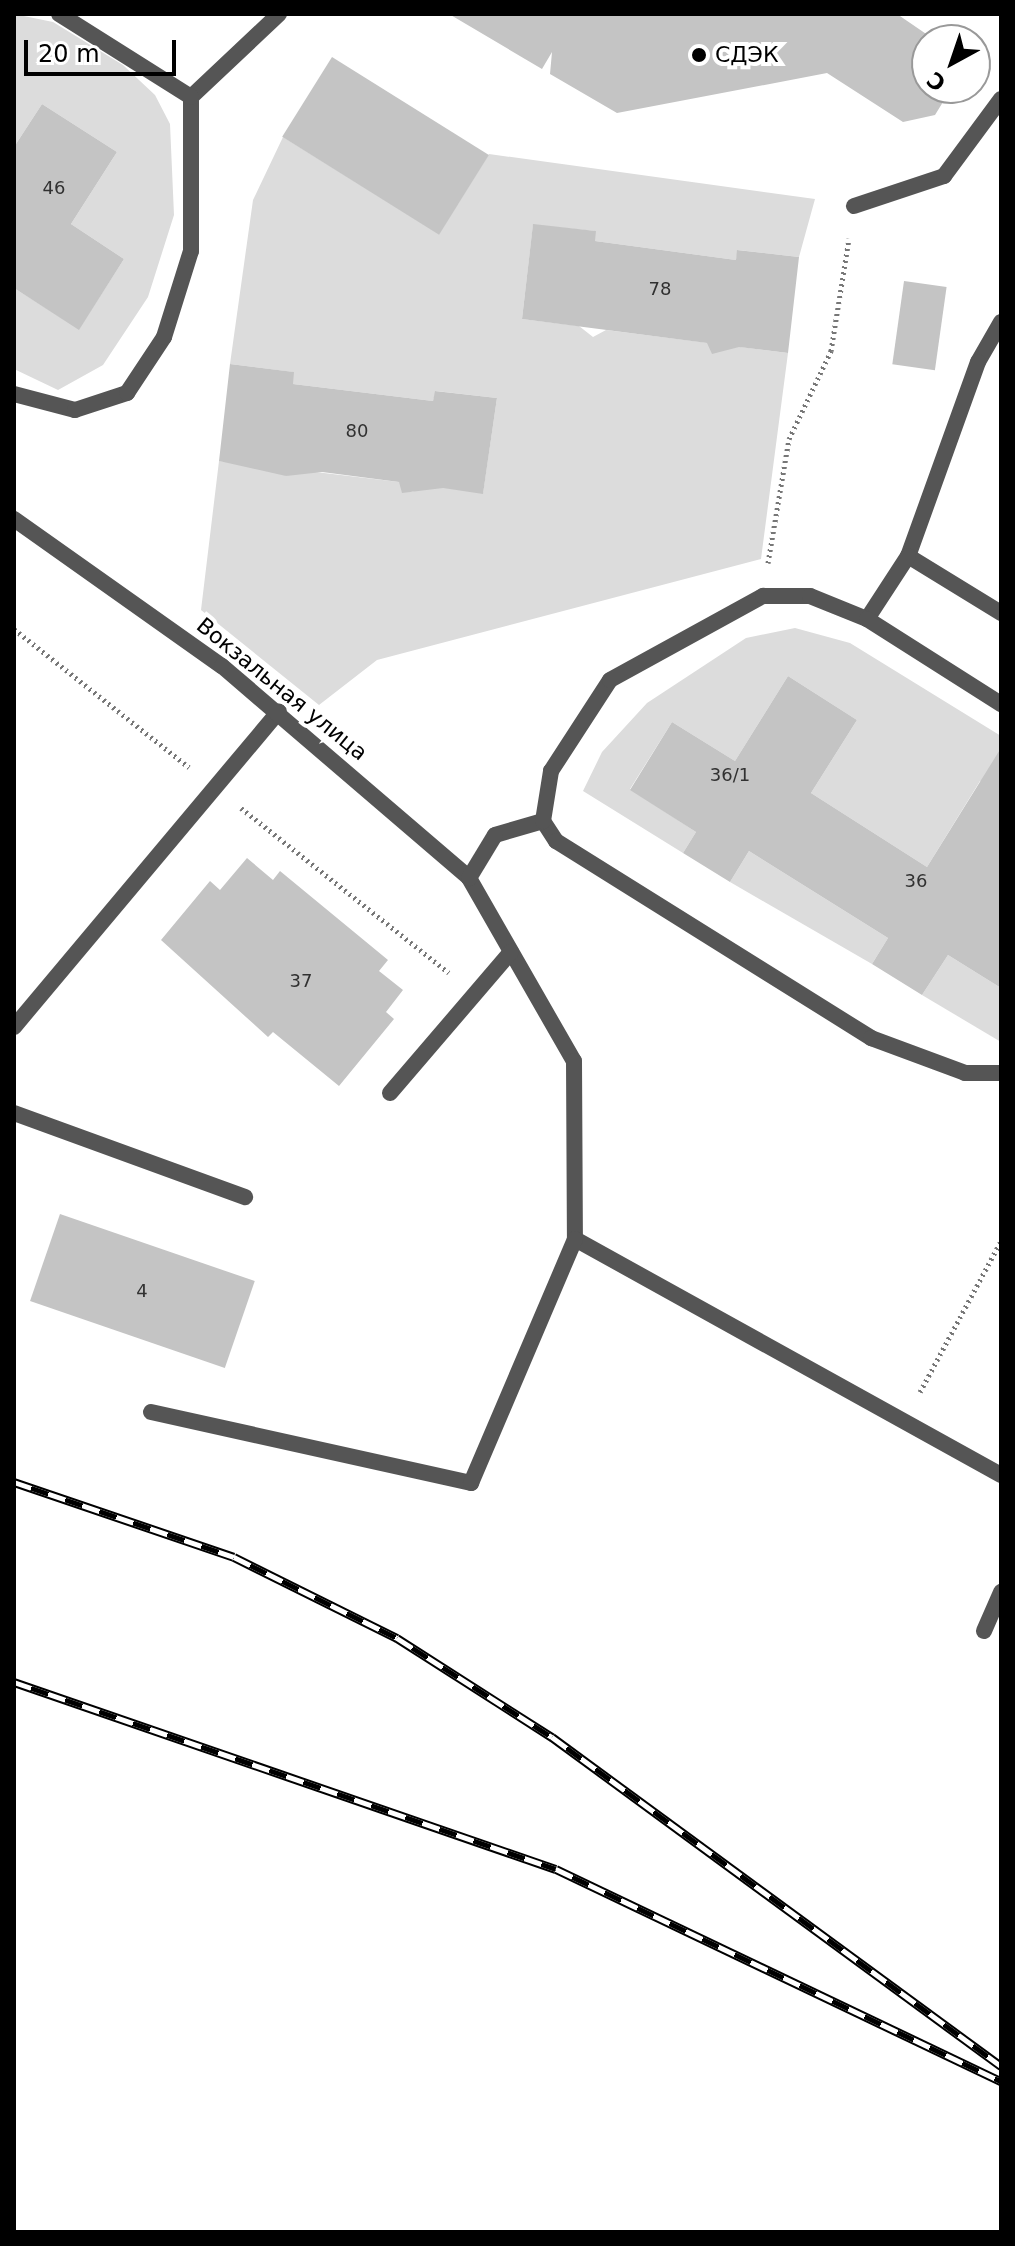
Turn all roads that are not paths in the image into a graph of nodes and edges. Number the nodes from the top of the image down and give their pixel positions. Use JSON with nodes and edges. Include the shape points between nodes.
{"nodes":[{"id":1,"x":59,"y":14,"type":"edge"},
{"id":2,"x":279,"y":14,"type":"edge"},
{"id":3,"x":191,"y":97,"type":"junction"},
{"id":4,"x":1001,"y":99,"type":"edge"},
{"id":5,"x":854,"y":206,"type":"road end"},
{"id":6,"x":1001,"y":322,"type":"edge"},
{"id":7,"x":14,"y":394,"type":"edge"},
{"id":8,"x":14,"y":519,"type":"edge"},
{"id":9,"x":908,"y":556,"type":"junction"},
{"id":10,"x":1001,"y":613,"type":"edge"},
{"id":11,"x":867,"y":619,"type":"junction"},
{"id":12,"x":1001,"y":704,"type":"edge"},
{"id":13,"x":279,"y":711,"type":"junction"},
{"id":14,"x":543,"y":821,"type":"junction"},
{"id":15,"x":469,"y":878,"type":"junction"},
{"id":16,"x":511,"y":952,"type":"junction"},
{"id":17,"x":14,"y":1027,"type":"edge"},
{"id":18,"x":1001,"y":1073,"type":"edge"},
{"id":19,"x":390,"y":1093,"type":"dead end"},
{"id":20,"x":14,"y":1113,"type":"edge"},
{"id":21,"x":245,"y":1197,"type":"dead end"},
{"id":22,"x":575,"y":1239,"type":"junction"},
{"id":23,"x":151,"y":1412,"type":"dead end"},
{"id":24,"x":1001,"y":1475,"type":"edge"},
{"id":25,"x":1001,"y":1592,"type":"edge"},
{"id":26,"x":984,"y":1631,"type":"dead end"}],
"edges":[{"from":1,"to":3,"type":"street"},
{"from":2,"to":3,"type":"street"},
{"from":3,"to":7,"type":"street","via":[[191,251],[181,298],[149,365],[127,393],[103,406],[75,410]]},
{"from":4,"to":5,"type":"street","via":[[944,176]]},
{"from":6,"to":9,"type":"street","via":[[978,362]]},
{"from":8,"to":13,"type":"street","name":"Вокзальная улица","via":[[105,576]]},
{"from":9,"to":10,"type":"street"},
{"from":9,"to":11,"type":"street"},
{"from":11,"to":12,"type":"street"},
{"from":11,"to":14,"type":"street","via":[[810,596],[763,596],[610,680],[551,771]]},
{"from":13,"to":15,"type":"street","name":"Вокзальная улица"},
{"from":13,"to":17,"type":"street"},
{"from":14,"to":15,"type":"street","via":[[495,835]]},
{"from":14,"to":18,"type":"street","via":[[556,841],[871,1038],[965,1073]]},
{"from":15,"to":16,"type":"street","name":"Вокзальная улица"},
{"from":16,"to":19,"type":"street"},
{"from":16,"to":22,"type":"street","name":"Вокзальная улица","via":[[574,1061]]},
{"from":20,"to":21,"type":"street"},
{"from":22,"to":23,"type":"street","via":[[471,1483]]},
{"from":22,"to":24,"type":"street"},
{"from":25,"to":26,"type":"street"}]}
